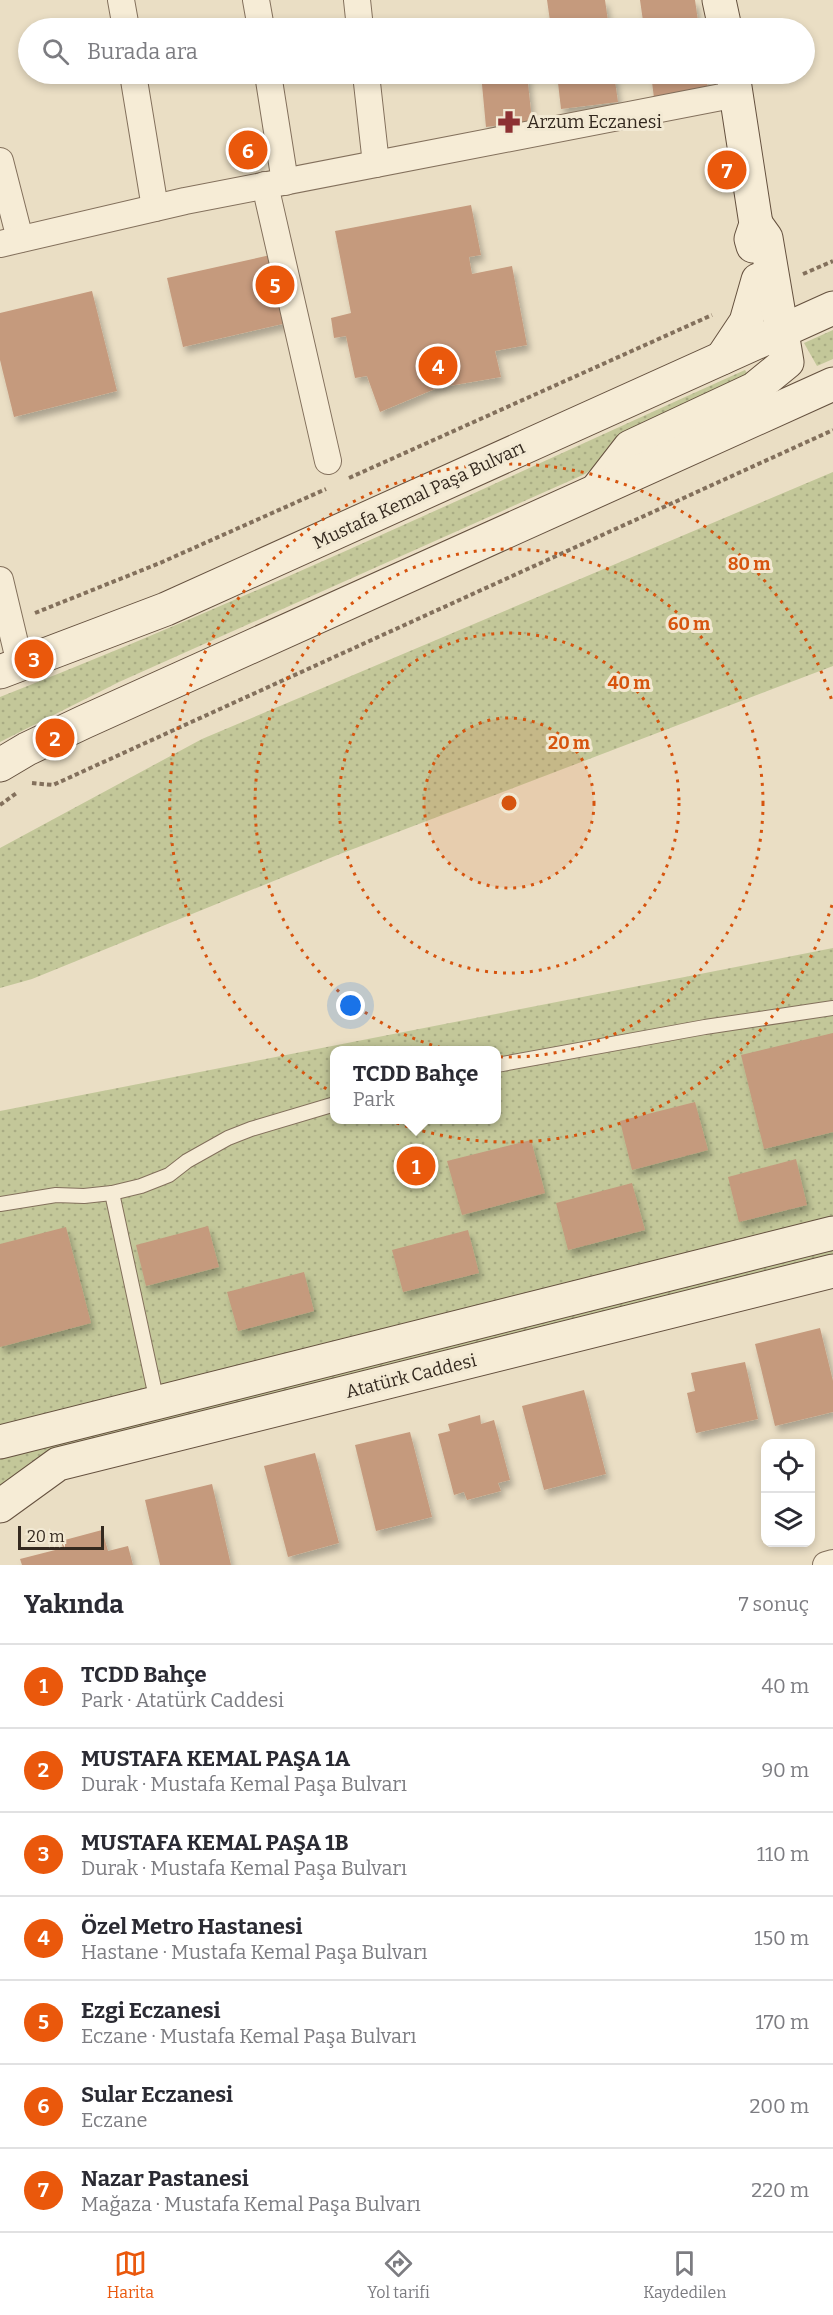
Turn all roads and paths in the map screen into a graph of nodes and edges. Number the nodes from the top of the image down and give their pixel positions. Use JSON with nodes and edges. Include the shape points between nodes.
{"nodes":[{"id":1,"x":121,"y":0,"type":"edge"},
{"id":2,"x":256,"y":0,"type":"edge"},
{"id":3,"x":357,"y":0,"type":"edge"},
{"id":4,"x":719,"y":0,"type":"edge"},
{"id":5,"x":124,"y":18,"type":"edge"},
{"id":6,"x":259,"y":18,"type":"edge"},
{"id":7,"x":359,"y":18,"type":"edge"},
{"id":8,"x":722,"y":18,"type":"edge"},
{"id":9,"x":135,"y":84,"type":"edge"},
{"id":10,"x":269,"y":84,"type":"edge"},
{"id":11,"x":367,"y":84,"type":"edge"},
{"id":12,"x":735,"y":84,"type":"edge"},
{"id":13,"x":0,"y":161,"type":"edge"},
{"id":14,"x":376,"y":164,"type":"junction"},
{"id":15,"x":275,"y":184,"type":"junction"},
{"id":16,"x":155,"y":208,"type":"junction"},
{"id":17,"x":10,"y":242,"type":"edge"},
{"id":18,"x":833,"y":261,"type":"edge"},
{"id":19,"x":766,"y":284,"type":"junction"},
{"id":20,"x":833,"y":306,"type":"edge"},
{"id":21,"x":777,"y":345,"type":"junction"},
{"id":22,"x":722,"y":358,"type":"junction"},
{"id":23,"x":833,"y":370,"type":"edge"},
{"id":24,"x":833,"y":384,"type":"edge"},
{"id":25,"x":833,"y":430,"type":"edge"},
{"id":26,"x":335,"y":476,"type":"junction"},
{"id":27,"x":596,"y":491,"type":"junction"},
{"id":28,"x":0,"y":580,"type":"edge"},
{"id":29,"x":10,"y":623,"type":"junction"},
{"id":30,"x":10,"y":668,"type":"edge"},
{"id":31,"x":13,"y":757,"type":"edge"},
{"id":32,"x":32,"y":783,"type":"dead end"},
{"id":33,"x":833,"y":1008,"type":"edge"},
{"id":34,"x":501,"y":1064,"type":"edge"},
{"id":35,"x":330,"y":1105,"type":"edge"},
{"id":36,"x":112,"y":1193,"type":"junction"},
{"id":37,"x":0,"y":1204,"type":"edge"},
{"id":38,"x":833,"y":1233,"type":"edge"},
{"id":39,"x":833,"y":1272,"type":"edge"},
{"id":40,"x":157,"y":1402,"type":"junction"},
{"id":41,"x":0,"y":1442,"type":"edge"},
{"id":42,"x":0,"y":1506,"type":"edge"},
{"id":43,"x":833,"y":1563,"type":"edge"},
{"id":44,"x":826,"y":1565,"type":"edge"}],
"edges":[{"from":1,"to":5,"type":"street"},
{"from":2,"to":6,"type":"street"},
{"from":3,"to":7,"type":"street"},
{"from":4,"to":8,"type":"main road"},
{"from":9,"to":16,"type":"street"},
{"from":10,"to":15,"type":"street"},
{"from":11,"to":14,"type":"street"},
{"from":12,"to":14,"type":"street"},
{"from":12,"to":19,"type":"main road","via":[[756,224],[766,238]]},
{"from":13,"to":17,"type":"street"},
{"from":14,"to":15,"type":"street"},
{"from":15,"to":16,"type":"street"},
{"from":15,"to":26,"type":"street"},
{"from":16,"to":17,"type":"street"},
{"from":18,"to":19,"type":"path"},
{"from":19,"to":20,"type":"main road","via":[[801,300]]},
{"from":19,"to":21,"type":"main road"},
{"from":19,"to":22,"type":"main road"},
{"from":19,"to":26,"type":"path"},
{"from":20,"to":21,"type":"main road","name":"Mustafa Kemal Paşa Bulvarı"},
{"from":21,"to":22,"type":"main road","name":"Mustafa Kemal Paşa Bulvarı"},
{"from":21,"to":23,"type":"main road","via":[[798,375]]},
{"from":21,"to":27,"type":"main road","via":[[754,388],[630,447]]},
{"from":22,"to":30,"type":"main road","name":"Mustafa Kemal Paşa Bulvarı","via":[[166,609]]},
{"from":24,"to":27,"type":"main road"},
{"from":25,"to":32,"type":"path","via":[[52,785]]},
{"from":26,"to":29,"type":"path","via":[[160,563]]},
{"from":27,"to":31,"type":"main road"},
{"from":28,"to":29,"type":"street"},
{"from":29,"to":30,"type":"street"},
{"from":33,"to":34,"type":"lane"},
{"from":35,"to":36,"type":"lane","via":[[250,1129],[207,1149],[169,1175]]},
{"from":36,"to":37,"type":"lane","via":[[56,1195]]},
{"from":36,"to":40,"type":"lane"},
{"from":38,"to":40,"type":"main road","name":"Atatürk Caddesi"},
{"from":39,"to":42,"type":"main road","name":"Atatürk Caddesi","via":[[58,1464]]},
{"from":40,"to":41,"type":"main road","name":"Atatürk Caddesi"},
{"from":43,"to":44,"type":"street"}]}
